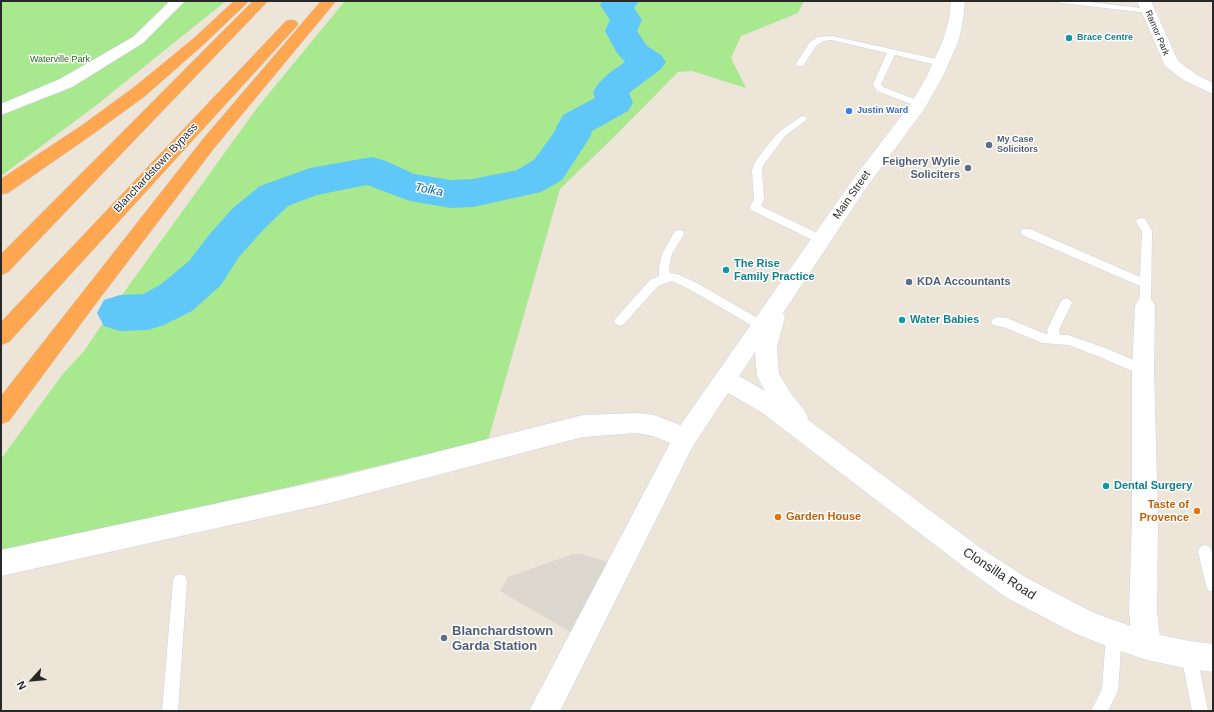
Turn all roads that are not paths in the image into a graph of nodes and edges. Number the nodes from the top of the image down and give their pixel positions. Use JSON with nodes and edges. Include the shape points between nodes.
{"nodes":[{"id":1,"x":178,"y":1,"type":"edge"},
{"id":2,"x":242,"y":1,"type":"edge"},
{"id":3,"x":261,"y":1,"type":"edge"},
{"id":4,"x":312,"y":1,"type":"edge"},
{"id":5,"x":329,"y":1,"type":"edge"},
{"id":6,"x":958,"y":1,"type":"edge"},
{"id":7,"x":1062,"y":1,"type":"edge"},
{"id":8,"x":1146,"y":6,"type":"edge"},
{"id":9,"x":892,"y":52,"type":"junction"},
{"id":10,"x":941,"y":63,"type":"junction"},
{"id":11,"x":800,"y":64,"type":"dead end"},
{"id":12,"x":1213,"y":89,"type":"edge"},
{"id":13,"x":919,"y":104,"type":"junction"},
{"id":14,"x":1,"y":110,"type":"edge"},
{"id":15,"x":802,"y":119,"type":"dead end"},
{"id":16,"x":1,"y":188,"type":"edge"},
{"id":17,"x":1141,"y":222,"type":"dead end"},
{"id":18,"x":1026,"y":232,"type":"dead end"},
{"id":19,"x":679,"y":234,"type":"dead end"},
{"id":20,"x":820,"y":240,"type":"junction"},
{"id":21,"x":1,"y":267,"type":"edge"},
{"id":22,"x":665,"y":278,"type":"junction"},
{"id":23,"x":1145,"y":294,"type":"junction"},
{"id":24,"x":1066,"y":303,"type":"dead end"},
{"id":25,"x":777,"y":305,"type":"junction"},
{"id":26,"x":620,"y":321,"type":"dead end"},
{"id":27,"x":997,"y":322,"type":"dead end"},
{"id":28,"x":762,"y":326,"type":"junction"},
{"id":29,"x":1,"y":336,"type":"edge"},
{"id":30,"x":1056,"y":339,"type":"junction"},
{"id":31,"x":1143,"y":370,"type":"junction"},
{"id":32,"x":724,"y":379,"type":"junction"},
{"id":33,"x":1,"y":414,"type":"edge"},
{"id":34,"x":812,"y":436,"type":"junction"},
{"id":35,"x":685,"y":438,"type":"junction"},
{"id":36,"x":1205,"y":552,"type":"dead end"},
{"id":37,"x":1,"y":563,"type":"edge"},
{"id":38,"x":180,"y":581,"type":"dead end"},
{"id":39,"x":1213,"y":585,"type":"edge"},
{"id":40,"x":1114,"y":635,"type":"junction"},
{"id":41,"x":1147,"y":646,"type":"junction"},
{"id":42,"x":1201,"y":656,"type":"edge"},
{"id":43,"x":170,"y":711,"type":"edge"},
{"id":44,"x":544,"y":711,"type":"edge"},
{"id":45,"x":1099,"y":711,"type":"edge"},
{"id":46,"x":1200,"y":711,"type":"edge"}],
"edges":[{"from":1,"to":14,"type":"street","via":[[138,40],[66,83]]},
{"from":2,"to":16,"type":"highway","via":[[139,92]]},
{"from":3,"to":21,"type":"highway"},
{"from":4,"to":29,"type":"highway","name":"Blanchardstown Bypass"},
{"from":5,"to":33,"type":"highway","via":[[209,143]]},
{"from":6,"to":10,"type":"street","name":"Main Street","via":[[951,40]]},
{"from":7,"to":8,"type":"lane"},
{"from":8,"to":12,"type":"street","name":"Ramor Park","via":[[1170,63],[1190,78]]},
{"from":9,"to":10,"type":"lane"},
{"from":9,"to":11,"type":"lane","via":[[832,38],[821,39],[813,44]]},
{"from":9,"to":13,"type":"lane","via":[[877,84],[880,89]]},
{"from":10,"to":13,"type":"street","name":"Main Street"},
{"from":13,"to":20,"type":"street","name":"Main Street"},
{"from":15,"to":20,"type":"lane","via":[[783,133],[759,164],[759,199],[755,206]]},
{"from":17,"to":23,"type":"lane","via":[[1147,231]]},
{"from":18,"to":23,"type":"lane"},
{"from":19,"to":22,"type":"lane","via":[[667,254]]},
{"from":20,"to":25,"type":"street","name":"Main Street"},
{"from":22,"to":26,"type":"lane","via":[[654,283]]},
{"from":22,"to":28,"type":"lane","via":[[673,277],[693,286]]},
{"from":23,"to":31,"type":"street"},
{"from":24,"to":30,"type":"lane","via":[[1054,330]]},
{"from":25,"to":28,"type":"street","name":"Main Street"},
{"from":25,"to":34,"type":"street","name":"Clonsilla Road","via":[[766,347],[768,376],[784,402]]},
{"from":27,"to":30,"type":"lane","via":[[1008,323],[1042,338]]},
{"from":28,"to":32,"type":"street","name":"Main Street"},
{"from":30,"to":31,"type":"lane","via":[[1068,340]]},
{"from":31,"to":41,"type":"street","via":[[1146,518],[1142,612]]},
{"from":32,"to":34,"type":"street","name":"Clonsilla Road","via":[[769,405]]},
{"from":32,"to":35,"type":"street","name":"Main Street"},
{"from":34,"to":40,"type":"street","name":"Clonsilla Road","via":[[973,558],[1017,588],[1084,623]]},
{"from":35,"to":37,"type":"street","via":[[654,426],[637,423],[583,426],[330,491]]},
{"from":35,"to":44,"type":"street","name":"Main Street"},
{"from":36,"to":39,"type":"lane"},
{"from":38,"to":43,"type":"lane"},
{"from":40,"to":41,"type":"street","name":"Clonsilla Road"},
{"from":40,"to":45,"type":"lane","via":[[1110,691]]},
{"from":41,"to":42,"type":"street","name":"Clonsilla Road"},
{"from":42,"to":46,"type":"lane"}]}
